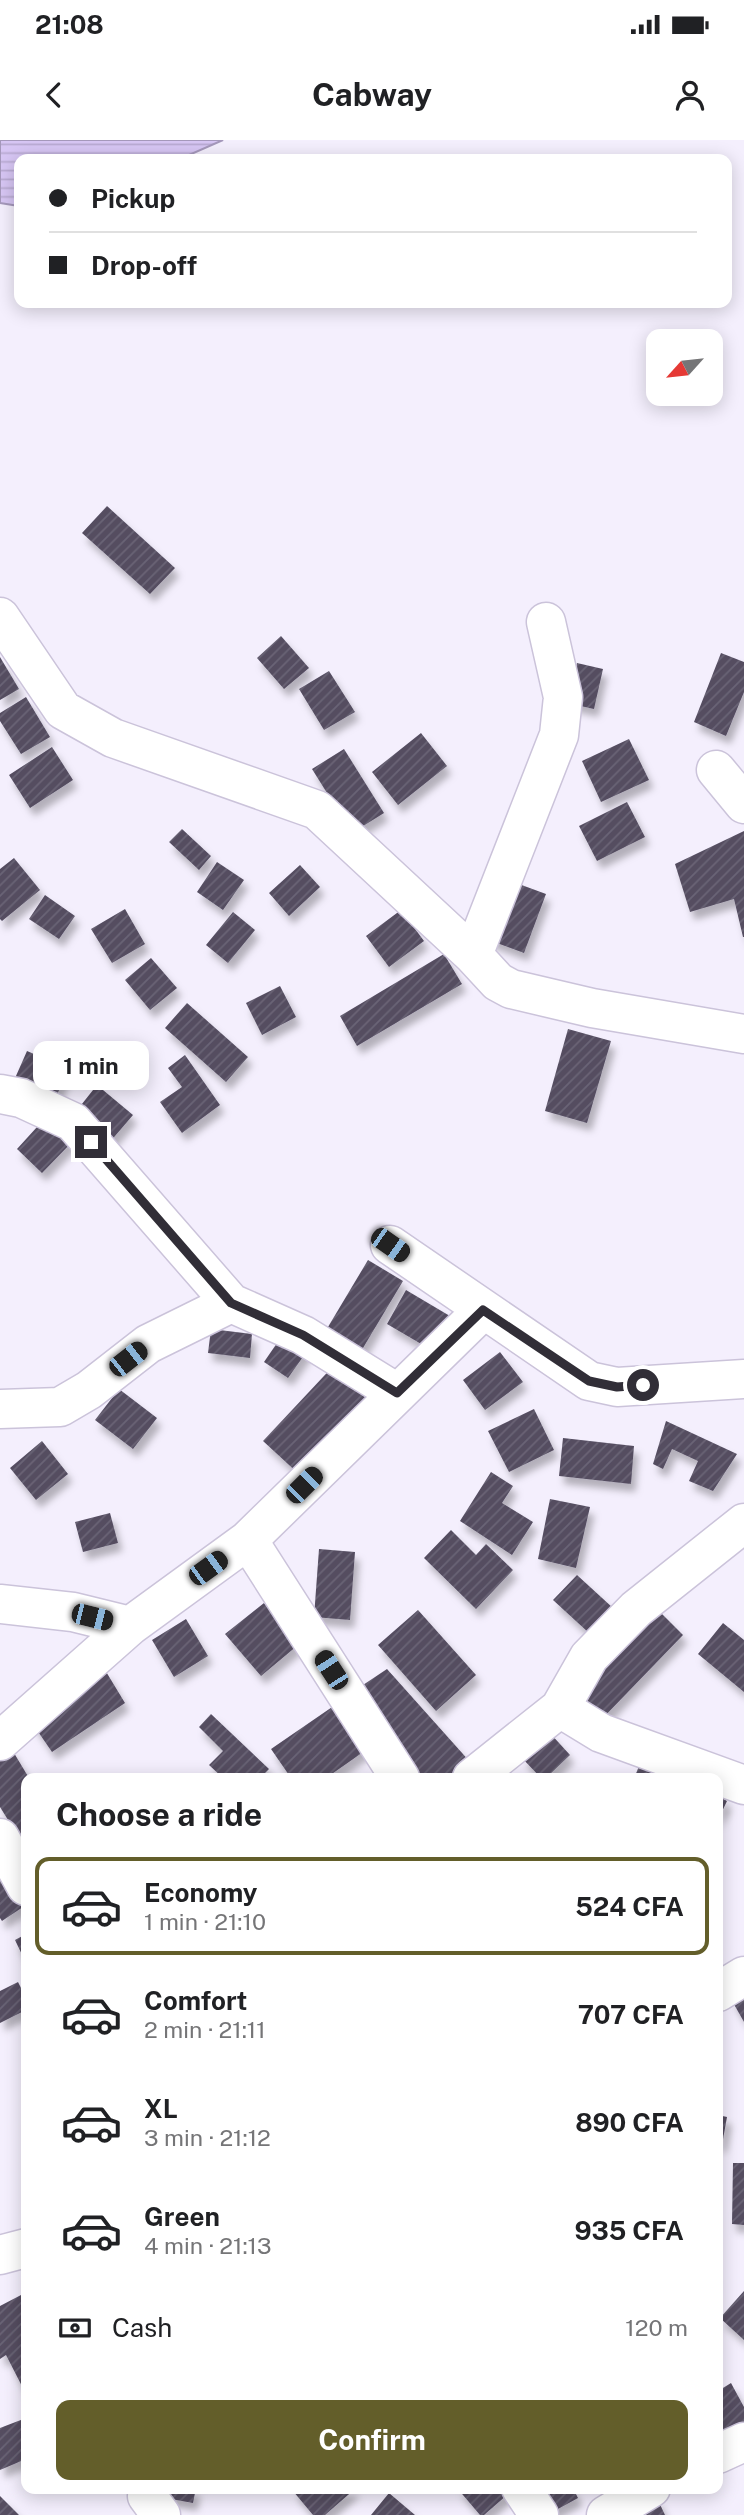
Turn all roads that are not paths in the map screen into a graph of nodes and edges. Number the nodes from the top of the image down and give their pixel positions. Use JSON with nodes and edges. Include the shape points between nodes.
{"nodes":[{"id":1,"x":0,"y":617,"type":"edge"},
{"id":2,"x":546,"y":622,"type":"dead end"},
{"id":3,"x":716,"y":770,"type":"dead end"},
{"id":4,"x":744,"y":804,"type":"edge"},
{"id":5,"x":473,"y":955,"type":"junction"},
{"id":6,"x":744,"y":1034,"type":"edge"},
{"id":7,"x":0,"y":1094,"type":"edge"},
{"id":8,"x":390,"y":1245,"type":"dead end"},
{"id":9,"x":231,"y":1303,"type":"junction"},
{"id":10,"x":483,"y":1310,"type":"junction"},
{"id":11,"x":744,"y":1379,"type":"edge"},
{"id":12,"x":397,"y":1393,"type":"junction"},
{"id":13,"x":0,"y":1409,"type":"edge"},
{"id":14,"x":744,"y":1523,"type":"edge"},
{"id":15,"x":248,"y":1540,"type":"junction"},
{"id":16,"x":0,"y":1604,"type":"edge"},
{"id":17,"x":130,"y":1626,"type":"junction"},
{"id":18,"x":560,"y":1709,"type":"junction"},
{"id":19,"x":0,"y":1741,"type":"edge"},
{"id":20,"x":397,"y":1773,"type":"edge"},
{"id":21,"x":478,"y":1773,"type":"edge"},
{"id":22,"x":711,"y":1773,"type":"edge"},
{"id":23,"x":723,"y":1777,"type":"edge"},
{"id":24,"x":744,"y":1785,"type":"edge"},
{"id":25,"x":0,"y":1838,"type":"edge"},
{"id":26,"x":21,"y":1877,"type":"edge"},
{"id":27,"x":744,"y":1976,"type":"edge"},
{"id":28,"x":723,"y":1989,"type":"edge"},
{"id":29,"x":21,"y":2249,"type":"edge"},
{"id":30,"x":0,"y":2255,"type":"edge"},
{"id":31,"x":744,"y":2442,"type":"edge"},
{"id":32,"x":723,"y":2452,"type":"edge"},
{"id":33,"x":147,"y":2494,"type":"edge"},
{"id":34,"x":525,"y":2494,"type":"edge"},
{"id":35,"x":641,"y":2494,"type":"edge"},
{"id":36,"x":161,"y":2515,"type":"edge"},
{"id":37,"x":540,"y":2515,"type":"edge"},
{"id":38,"x":606,"y":2515,"type":"edge"}],
"edges":[{"from":1,"to":5,"type":"street","via":[[63,710],[113,738],[317,810]]},
{"from":2,"to":5,"type":"street","via":[[563,697],[559,735]]},
{"from":3,"to":4,"type":"street"},
{"from":5,"to":6,"type":"street","via":[[511,989],[592,1009]]},
{"from":7,"to":9,"type":"street","via":[[21,1098],[73,1122]]},
{"from":8,"to":10,"type":"street"},
{"from":9,"to":12,"type":"street","via":[[303,1335]]},
{"from":9,"to":13,"type":"street","via":[[148,1344],[60,1407]]},
{"from":10,"to":11,"type":"street","via":[[589,1381],[617,1387]]},
{"from":10,"to":12,"type":"street"},
{"from":12,"to":15,"type":"street"},
{"from":14,"to":18,"type":"street","via":[[636,1609],[589,1657]]},
{"from":15,"to":17,"type":"street"},
{"from":15,"to":20,"type":"street"},
{"from":16,"to":17,"type":"street","via":[[73,1612]]},
{"from":17,"to":19,"type":"street"},
{"from":18,"to":21,"type":"street"},
{"from":18,"to":22,"type":"street","via":[[601,1733]]},
{"from":23,"to":24,"type":"street"},
{"from":25,"to":26,"type":"street"},
{"from":27,"to":28,"type":"street"},
{"from":29,"to":30,"type":"street"},
{"from":31,"to":32,"type":"street"},
{"from":33,"to":36,"type":"street"},
{"from":34,"to":37,"type":"street"},
{"from":35,"to":38,"type":"street"}]}
